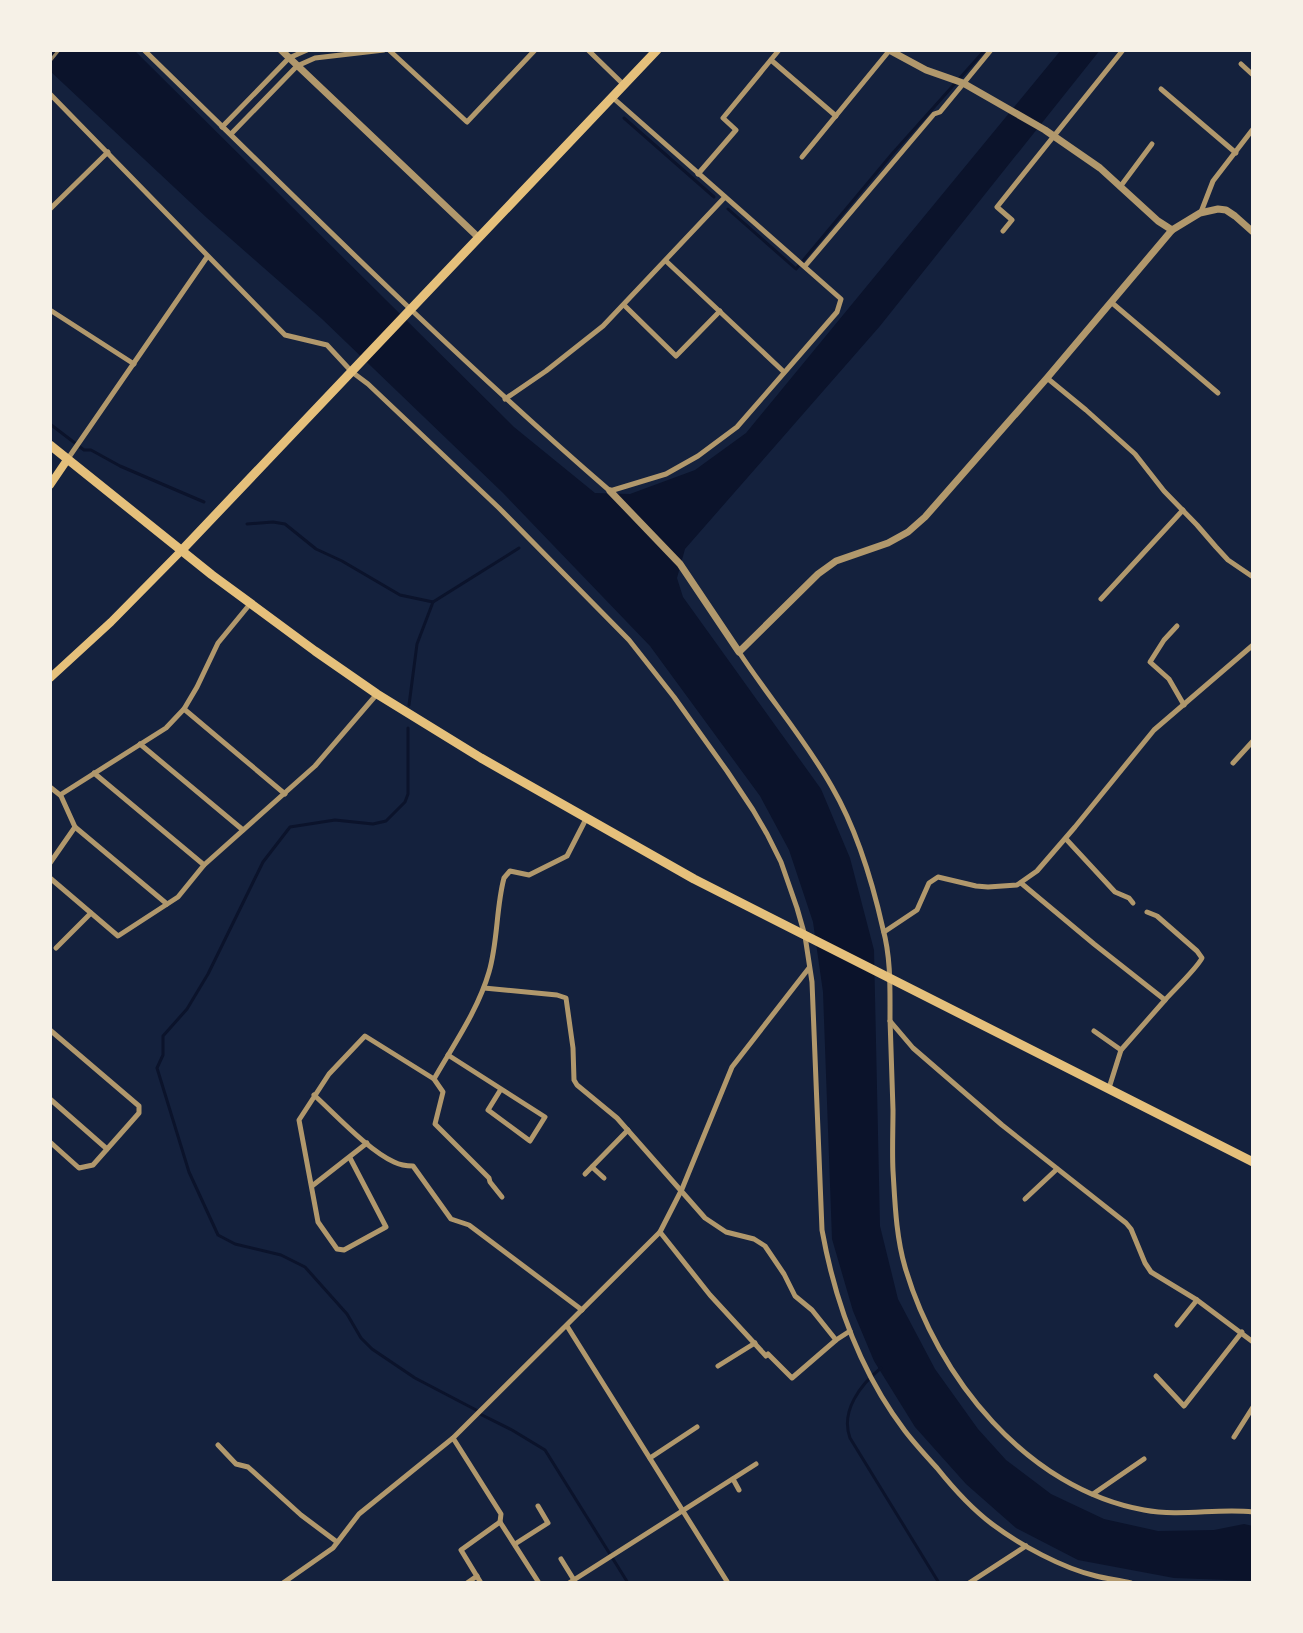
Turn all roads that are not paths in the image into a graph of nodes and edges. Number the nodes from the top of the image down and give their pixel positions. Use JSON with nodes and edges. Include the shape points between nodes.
{"nodes":[{"id":1,"x":144,"y":50,"type":"edge"},
{"id":2,"x":281,"y":50,"type":"edge"},
{"id":3,"x":307,"y":50,"type":"edge"},
{"id":4,"x":386,"y":50,"type":"edge"},
{"id":5,"x":535,"y":50,"type":"edge"},
{"id":6,"x":588,"y":50,"type":"edge"},
{"id":7,"x":657,"y":50,"type":"edge"},
{"id":8,"x":779,"y":50,"type":"edge"},
{"id":9,"x":889,"y":50,"type":"edge"},
{"id":10,"x":991,"y":50,"type":"edge"},
{"id":11,"x":1123,"y":50,"type":"edge"},
{"id":12,"x":289,"y":58,"type":"junction"},
{"id":13,"x":771,"y":60,"type":"junction"},
{"id":14,"x":1241,"y":64,"type":"dead end"},
{"id":15,"x":297,"y":66,"type":"junction"},
{"id":16,"x":1253,"y":75,"type":"edge"},
{"id":17,"x":963,"y":83,"type":"junction"},
{"id":18,"x":624,"y":85,"type":"junction"},
{"id":19,"x":1161,"y":89,"type":"dead end"},
{"id":20,"x":50,"y":94,"type":"edge"},
{"id":21,"x":612,"y":97,"type":"junction"},
{"id":22,"x":836,"y":116,"type":"junction"},
{"id":23,"x":222,"y":127,"type":"junction"},
{"id":24,"x":1253,"y":129,"type":"edge"},
{"id":25,"x":231,"y":134,"type":"junction"},
{"id":26,"x":1054,"y":137,"type":"junction"},
{"id":27,"x":1152,"y":144,"type":"dead end"},
{"id":28,"x":108,"y":152,"type":"junction"},
{"id":29,"x":1236,"y":153,"type":"junction"},
{"id":30,"x":802,"y":157,"type":"dead end"},
{"id":31,"x":698,"y":174,"type":"junction"},
{"id":32,"x":1120,"y":187,"type":"junction"},
{"id":33,"x":725,"y":197,"type":"junction"},
{"id":34,"x":50,"y":209,"type":"edge"},
{"id":35,"x":1200,"y":213,"type":"junction"},
{"id":36,"x":1172,"y":230,"type":"junction"},
{"id":37,"x":1003,"y":231,"type":"dead end"},
{"id":38,"x":1253,"y":232,"type":"edge"},
{"id":39,"x":478,"y":237,"type":"junction"},
{"id":40,"x":207,"y":257,"type":"junction"},
{"id":41,"x":666,"y":261,"type":"junction"},
{"id":42,"x":805,"y":266,"type":"junction"},
{"id":43,"x":1111,"y":302,"type":"junction"},
{"id":44,"x":624,"y":305,"type":"junction"},
{"id":45,"x":50,"y":310,"type":"edge"},
{"id":46,"x":720,"y":311,"type":"junction"},
{"id":47,"x":409,"y":312,"type":"junction"},
{"id":48,"x":134,"y":364,"type":"junction"},
{"id":49,"x":352,"y":372,"type":"junction"},
{"id":50,"x":784,"y":372,"type":"junction"},
{"id":51,"x":1047,"y":378,"type":"junction"},
{"id":52,"x":1218,"y":393,"type":"dead end"},
{"id":53,"x":505,"y":399,"type":"junction"},
{"id":54,"x":50,"y":445,"type":"edge"},
{"id":55,"x":67,"y":460,"type":"junction"},
{"id":56,"x":50,"y":485,"type":"edge"},
{"id":57,"x":610,"y":491,"type":"junction"},
{"id":58,"x":1183,"y":510,"type":"junction"},
{"id":59,"x":182,"y":550,"type":"junction"},
{"id":60,"x":1253,"y":577,"type":"edge"},
{"id":61,"x":1101,"y":599,"type":"dead end"},
{"id":62,"x":250,"y":604,"type":"junction"},
{"id":63,"x":1177,"y":626,"type":"dead end"},
{"id":64,"x":1253,"y":645,"type":"edge"},
{"id":65,"x":739,"y":652,"type":"junction"},
{"id":66,"x":50,"y":678,"type":"edge"},
{"id":67,"x":377,"y":694,"type":"junction"},
{"id":68,"x":1184,"y":705,"type":"junction"},
{"id":69,"x":184,"y":709,"type":"junction"},
{"id":70,"x":1253,"y":741,"type":"edge"},
{"id":71,"x":140,"y":744,"type":"junction"},
{"id":72,"x":1233,"y":763,"type":"dead end"},
{"id":73,"x":94,"y":773,"type":"junction"},
{"id":74,"x":50,"y":787,"type":"edge"},
{"id":75,"x":285,"y":794,"type":"junction"},
{"id":76,"x":60,"y":795,"type":"junction"},
{"id":77,"x":586,"y":819,"type":"junction"},
{"id":78,"x":75,"y":827,"type":"junction"},
{"id":79,"x":243,"y":830,"type":"junction"},
{"id":80,"x":1066,"y":839,"type":"junction"},
{"id":81,"x":50,"y":863,"type":"edge"},
{"id":82,"x":204,"y":865,"type":"junction"},
{"id":83,"x":50,"y":878,"type":"edge"},
{"id":84,"x":1021,"y":883,"type":"junction"},
{"id":85,"x":1133,"y":903,"type":"dead end"},
{"id":86,"x":167,"y":904,"type":"junction"},
{"id":87,"x":1147,"y":912,"type":"dead end"},
{"id":88,"x":91,"y":913,"type":"junction"},
{"id":89,"x":884,"y":932,"type":"junction"},
{"id":90,"x":808,"y":938,"type":"junction"},
{"id":91,"x":56,"y":948,"type":"dead end"},
{"id":92,"x":809,"y":967,"type":"junction"},
{"id":93,"x":886,"y":975,"type":"junction"},
{"id":94,"x":484,"y":988,"type":"junction"},
{"id":95,"x":1165,"y":1000,"type":"junction"},
{"id":96,"x":890,"y":1021,"type":"junction"},
{"id":97,"x":1094,"y":1031,"type":"dead end"},
{"id":98,"x":51,"y":1033,"type":"edge"},
{"id":99,"x":1121,"y":1050,"type":"junction"},
{"id":100,"x":448,"y":1055,"type":"junction"},
{"id":101,"x":434,"y":1079,"type":"junction"},
{"id":102,"x":1109,"y":1088,"type":"junction"},
{"id":103,"x":501,"y":1089,"type":"junction"},
{"id":104,"x":314,"y":1095,"type":"junction"},
{"id":105,"x":50,"y":1099,"type":"edge"},
{"id":106,"x":628,"y":1130,"type":"junction"},
{"id":107,"x":50,"y":1142,"type":"edge"},
{"id":108,"x":367,"y":1143,"type":"junction"},
{"id":109,"x":107,"y":1149,"type":"junction"},
{"id":110,"x":350,"y":1158,"type":"junction"},
{"id":111,"x":1253,"y":1162,"type":"edge"},
{"id":112,"x":592,"y":1167,"type":"junction"},
{"id":113,"x":1057,"y":1169,"type":"junction"},
{"id":114,"x":585,"y":1174,"type":"dead end"},
{"id":115,"x":604,"y":1178,"type":"dead end"},
{"id":116,"x":312,"y":1186,"type":"junction"},
{"id":117,"x":682,"y":1189,"type":"junction"},
{"id":118,"x":502,"y":1197,"type":"dead end"},
{"id":119,"x":1025,"y":1199,"type":"dead end"},
{"id":120,"x":660,"y":1232,"type":"junction"},
{"id":121,"x":1197,"y":1300,"type":"junction"},
{"id":122,"x":582,"y":1310,"type":"junction"},
{"id":123,"x":1177,"y":1325,"type":"dead end"},
{"id":124,"x":567,"y":1326,"type":"junction"},
{"id":125,"x":850,"y":1331,"type":"junction"},
{"id":126,"x":1242,"y":1332,"type":"junction"},
{"id":127,"x":836,"y":1340,"type":"junction"},
{"id":128,"x":1253,"y":1342,"type":"edge"},
{"id":129,"x":755,"y":1343,"type":"junction"},
{"id":130,"x":718,"y":1366,"type":"dead end"},
{"id":131,"x":1156,"y":1376,"type":"dead end"},
{"id":132,"x":1253,"y":1407,"type":"edge"},
{"id":133,"x":697,"y":1427,"type":"dead end"},
{"id":134,"x":1234,"y":1437,"type":"dead end"},
{"id":135,"x":453,"y":1438,"type":"junction"},
{"id":136,"x":218,"y":1445,"type":"dead end"},
{"id":137,"x":650,"y":1458,"type":"junction"},
{"id":138,"x":1144,"y":1459,"type":"dead end"},
{"id":139,"x":756,"y":1464,"type":"dead end"},
{"id":140,"x":733,"y":1479,"type":"junction"},
{"id":141,"x":739,"y":1490,"type":"dead end"},
{"id":142,"x":1092,"y":1494,"type":"junction"},
{"id":143,"x":538,"y":1506,"type":"dead end"},
{"id":144,"x":684,"y":1512,"type":"junction"},
{"id":145,"x":1253,"y":1512,"type":"edge"},
{"id":146,"x":500,"y":1522,"type":"junction"},
{"id":147,"x":337,"y":1542,"type":"junction"},
{"id":148,"x":515,"y":1544,"type":"junction"},
{"id":149,"x":1026,"y":1546,"type":"junction"},
{"id":150,"x":561,"y":1559,"type":"dead end"},
{"id":151,"x":477,"y":1576,"type":"junction"},
{"id":152,"x":1111,"y":1581,"type":"edge"},
{"id":153,"x":572,"y":1582,"type":"edge"},
{"id":154,"x":283,"y":1583,"type":"edge"},
{"id":155,"x":467,"y":1583,"type":"edge"},
{"id":156,"x":481,"y":1583,"type":"edge"},
{"id":157,"x":539,"y":1583,"type":"edge"},
{"id":158,"x":728,"y":1583,"type":"edge"},
{"id":159,"x":969,"y":1583,"type":"edge"},
{"id":160,"x":1131,"y":1583,"type":"edge"}],
"edges":[{"from":1,"to":23,"type":"street"},
{"from":2,"to":12,"type":"street"},
{"from":3,"to":12,"type":"street"},
{"from":4,"to":5,"type":"street","via":[[467,122]]},
{"from":4,"to":15,"type":"street","via":[[315,58]]},
{"from":6,"to":18,"type":"street"},
{"from":7,"to":18,"type":"highway"},
{"from":8,"to":13,"type":"street"},
{"from":9,"to":17,"type":"street"},
{"from":9,"to":22,"type":"street"},
{"from":10,"to":17,"type":"street"},
{"from":11,"to":26,"type":"street"},
{"from":12,"to":15,"type":"street"},
{"from":12,"to":23,"type":"street"},
{"from":13,"to":22,"type":"street"},
{"from":13,"to":31,"type":"street","via":[[723,118],[736,130]]},
{"from":14,"to":16,"type":"street"},
{"from":15,"to":25,"type":"street"},
{"from":15,"to":39,"type":"street"},
{"from":17,"to":26,"type":"street"},
{"from":17,"to":42,"type":"street"},
{"from":18,"to":21,"type":"highway"},
{"from":19,"to":29,"type":"street"},
{"from":20,"to":28,"type":"street"},
{"from":21,"to":31,"type":"street"},
{"from":21,"to":39,"type":"highway"},
{"from":22,"to":30,"type":"street"},
{"from":23,"to":25,"type":"street"},
{"from":24,"to":29,"type":"street"},
{"from":25,"to":47,"type":"street"},
{"from":26,"to":32,"type":"street"},
{"from":26,"to":37,"type":"street","via":[[997,207],[1012,220]]},
{"from":27,"to":32,"type":"street"},
{"from":28,"to":34,"type":"street"},
{"from":28,"to":40,"type":"street"},
{"from":29,"to":35,"type":"street","via":[[1213,181]]},
{"from":31,"to":33,"type":"street"},
{"from":32,"to":36,"type":"street"},
{"from":33,"to":41,"type":"street"},
{"from":33,"to":42,"type":"street"},
{"from":35,"to":36,"type":"street"},
{"from":35,"to":38,"type":"street","via":[[1226,210]]},
{"from":36,"to":43,"type":"street"},
{"from":39,"to":47,"type":"highway"},
{"from":40,"to":48,"type":"street"},
{"from":40,"to":49,"type":"street","via":[[285,335],[327,345]]},
{"from":41,"to":44,"type":"street"},
{"from":41,"to":46,"type":"street"},
{"from":42,"to":50,"type":"street","via":[[841,299],[837,312]]},
{"from":43,"to":51,"type":"street"},
{"from":43,"to":52,"type":"street"},
{"from":44,"to":46,"type":"street","via":[[676,356]]},
{"from":44,"to":53,"type":"street"},
{"from":45,"to":48,"type":"street"},
{"from":46,"to":50,"type":"street"},
{"from":47,"to":49,"type":"highway"},
{"from":47,"to":53,"type":"street"},
{"from":48,"to":55,"type":"street"},
{"from":49,"to":59,"type":"highway"},
{"from":49,"to":90,"type":"street","via":[[499,508],[629,640],[753,810],[781,862]]},
{"from":50,"to":57,"type":"street","via":[[737,427],[698,456],[666,474]]},
{"from":51,"to":58,"type":"street","via":[[1135,454]]},
{"from":51,"to":65,"type":"street","via":[[925,517],[888,543],[827,567]]},
{"from":53,"to":57,"type":"street"},
{"from":54,"to":55,"type":"highway"},
{"from":55,"to":56,"type":"main road"},
{"from":55,"to":59,"type":"highway"},
{"from":57,"to":65,"type":"street","via":[[680,564]]},
{"from":58,"to":60,"type":"street","via":[[1228,560]]},
{"from":58,"to":61,"type":"street"},
{"from":59,"to":62,"type":"highway"},
{"from":59,"to":66,"type":"main road"},
{"from":62,"to":67,"type":"highway"},
{"from":62,"to":69,"type":"street","via":[[218,643]]},
{"from":63,"to":68,"type":"street","via":[[1150,662],[1169,679]]},
{"from":64,"to":68,"type":"street"},
{"from":65,"to":89,"type":"street","via":[[833,789],[867,870]]},
{"from":67,"to":75,"type":"street"},
{"from":67,"to":77,"type":"highway"},
{"from":68,"to":80,"type":"street","via":[[1141,744]]},
{"from":69,"to":71,"type":"street"},
{"from":69,"to":75,"type":"street"},
{"from":70,"to":72,"type":"street"},
{"from":71,"to":73,"type":"street"},
{"from":71,"to":79,"type":"street"},
{"from":73,"to":76,"type":"street"},
{"from":73,"to":82,"type":"street"},
{"from":74,"to":76,"type":"street"},
{"from":75,"to":79,"type":"street"},
{"from":76,"to":78,"type":"street"},
{"from":77,"to":90,"type":"highway"},
{"from":77,"to":94,"type":"street","via":[[567,856],[529,875],[510,871],[504,878]]},
{"from":78,"to":81,"type":"street"},
{"from":78,"to":86,"type":"street"},
{"from":79,"to":82,"type":"street"},
{"from":80,"to":84,"type":"street"},
{"from":80,"to":85,"type":"street","via":[[1108,886]]},
{"from":82,"to":86,"type":"street"},
{"from":83,"to":88,"type":"street"},
{"from":84,"to":89,"type":"street","via":[[976,886],[938,877],[929,883],[917,910]]},
{"from":84,"to":95,"type":"street"},
{"from":86,"to":88,"type":"street","via":[[118,936]]},
{"from":87,"to":95,"type":"street","via":[[1202,958]]},
{"from":88,"to":91,"type":"street"},
{"from":89,"to":93,"type":"street"},
{"from":90,"to":92,"type":"street"},
{"from":90,"to":93,"type":"highway"},
{"from":92,"to":117,"type":"street","via":[[732,1067]]},
{"from":92,"to":125,"type":"street","via":[[822,1230]]},
{"from":93,"to":96,"type":"street"},
{"from":93,"to":102,"type":"highway"},
{"from":94,"to":100,"type":"street"},
{"from":94,"to":106,"type":"street","via":[[566,998],[574,1080]]},
{"from":95,"to":99,"type":"street"},
{"from":96,"to":113,"type":"street","via":[[913,1048]]},
{"from":96,"to":142,"type":"street","via":[[896,1213],[905,1266],[923,1314],[942,1353],[1012,1443]]},
{"from":97,"to":99,"type":"street"},
{"from":98,"to":109,"type":"street","via":[[139,1106],[139,1113]]},
{"from":99,"to":102,"type":"street"},
{"from":100,"to":101,"type":"street"},
{"from":100,"to":103,"type":"street"},
{"from":101,"to":104,"type":"street","via":[[365,1036]]},
{"from":101,"to":118,"type":"street","via":[[443,1092],[435,1124]]},
{"from":102,"to":111,"type":"highway"},
{"from":103,"to":103,"type":"street","via":[[488,1110],[530,1141],[545,1117]]},
{"from":104,"to":108,"type":"street"},
{"from":104,"to":116,"type":"street","via":[[299,1120]]},
{"from":105,"to":109,"type":"street"},
{"from":106,"to":112,"type":"street"},
{"from":106,"to":117,"type":"street"},
{"from":107,"to":109,"type":"street","via":[[79,1168],[93,1165]]},
{"from":108,"to":110,"type":"street"},
{"from":108,"to":122,"type":"street","via":[[392,1162],[413,1166],[451,1219],[469,1225]]},
{"from":110,"to":116,"type":"street"},
{"from":110,"to":116,"type":"street","via":[[386,1227],[337,1249],[318,1222]]},
{"from":112,"to":114,"type":"street"},
{"from":112,"to":115,"type":"street"},
{"from":113,"to":119,"type":"street"},
{"from":113,"to":121,"type":"street","via":[[1126,1223],[1151,1272]]},
{"from":117,"to":120,"type":"street"},
{"from":117,"to":127,"type":"street","via":[[715,1226],[765,1246],[795,1296]]},
{"from":120,"to":122,"type":"street"},
{"from":120,"to":129,"type":"street"},
{"from":121,"to":123,"type":"street"},
{"from":121,"to":126,"type":"street"},
{"from":122,"to":124,"type":"street"},
{"from":124,"to":135,"type":"street"},
{"from":124,"to":137,"type":"street"},
{"from":125,"to":127,"type":"street"},
{"from":125,"to":149,"type":"street","via":[[876,1386],[910,1437],[982,1515]]},
{"from":126,"to":128,"type":"street"},
{"from":126,"to":131,"type":"street","via":[[1184,1406]]},
{"from":127,"to":129,"type":"street","via":[[792,1378]]},
{"from":129,"to":130,"type":"street"},
{"from":132,"to":134,"type":"street"},
{"from":133,"to":137,"type":"street"},
{"from":135,"to":146,"type":"street","via":[[501,1514]]},
{"from":135,"to":147,"type":"street","via":[[359,1514]]},
{"from":136,"to":147,"type":"street"},
{"from":137,"to":144,"type":"street"},
{"from":138,"to":142,"type":"street"},
{"from":139,"to":140,"type":"street"},
{"from":140,"to":141,"type":"street"},
{"from":140,"to":144,"type":"street"},
{"from":142,"to":145,"type":"street","via":[[1146,1510]]},
{"from":143,"to":148,"type":"street","via":[[548,1523]]},
{"from":144,"to":153,"type":"street"},
{"from":144,"to":158,"type":"street"},
{"from":146,"to":148,"type":"street"},
{"from":146,"to":151,"type":"street","via":[[461,1550]]},
{"from":147,"to":154,"type":"street"},
{"from":148,"to":157,"type":"street"},
{"from":149,"to":152,"type":"street"},
{"from":149,"to":159,"type":"street"},
{"from":150,"to":153,"type":"street"},
{"from":151,"to":155,"type":"street"},
{"from":151,"to":156,"type":"street"},
{"from":152,"to":160,"type":"street"}]}
